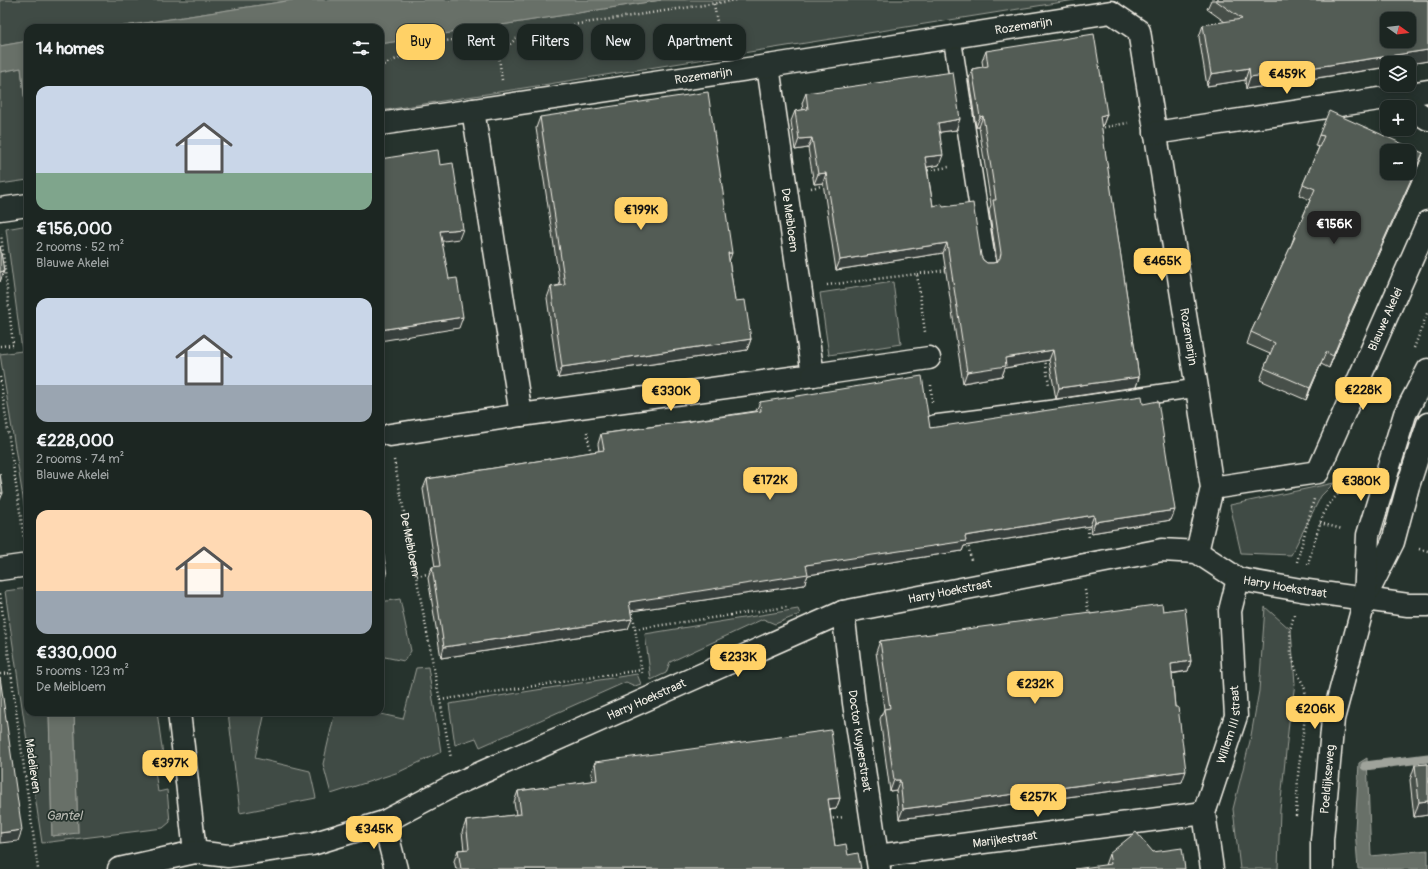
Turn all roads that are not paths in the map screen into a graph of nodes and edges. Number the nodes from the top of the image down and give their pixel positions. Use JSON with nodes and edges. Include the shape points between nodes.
{"nodes":[{"id":1,"x":952,"y":37,"type":"junction"},
{"id":2,"x":768,"y":66,"type":"junction"},
{"id":3,"x":1428,"y":91,"type":"edge"},
{"id":4,"x":1411,"y":100,"type":"edge"},
{"id":5,"x":1380,"y":106,"type":"edge"},
{"id":6,"x":474,"y":110,"type":"junction"},
{"id":7,"x":1416,"y":112,"type":"edge"},
{"id":8,"x":1428,"y":119,"type":"edge"},
{"id":9,"x":384,"y":123,"type":"edge"},
{"id":10,"x":1154,"y":126,"type":"junction"},
{"id":11,"x":24,"y":206,"type":"edge"},
{"id":12,"x":0,"y":209,"type":"edge"},
{"id":13,"x":1428,"y":222,"type":"edge"},
{"id":14,"x":987,"y":264,"type":"edge"},
{"id":15,"x":929,"y":358,"type":"dead end"},
{"id":16,"x":1428,"y":370,"type":"edge"},
{"id":17,"x":813,"y":375,"type":"junction"},
{"id":18,"x":1197,"y":388,"type":"junction"},
{"id":19,"x":521,"y":415,"type":"junction"},
{"id":20,"x":934,"y":424,"type":"dead end"},
{"id":21,"x":1428,"y":424,"type":"edge"},
{"id":22,"x":390,"y":435,"type":"road end"},
{"id":23,"x":1212,"y":488,"type":"junction"},
{"id":24,"x":1197,"y":552,"type":"junction"},
{"id":25,"x":24,"y":566,"type":"edge"},
{"id":26,"x":0,"y":569,"type":"edge"},
{"id":27,"x":1238,"y":579,"type":"junction"},
{"id":28,"x":1365,"y":599,"type":"junction"},
{"id":29,"x":1428,"y":605,"type":"edge"},
{"id":30,"x":843,"y":612,"type":"junction"},
{"id":31,"x":178,"y":716,"type":"edge"},
{"id":32,"x":1204,"y":814,"type":"junction"},
{"id":33,"x":384,"y":822,"type":"junction"},
{"id":34,"x":195,"y":852,"type":"junction"},
{"id":35,"x":878,"y":862,"type":"edge"},
{"id":36,"x":119,"y":869,"type":"edge"},
{"id":37,"x":396,"y":869,"type":"edge"},
{"id":38,"x":1212,"y":869,"type":"edge"},
{"id":39,"x":1322,"y":869,"type":"edge"}],
"edges":[{"from":1,"to":2,"type":"street","name":"Rozemarijn"},
{"from":1,"to":10,"type":"street","name":"Rozemarijn","via":[[1111,12],[1139,31]]},
{"from":1,"to":14,"type":"lane"},
{"from":2,"to":6,"type":"street","name":"Rozemarijn"},
{"from":2,"to":17,"type":"street","name":"De Meibloem"},
{"from":3,"to":4,"type":"street"},
{"from":5,"to":10,"type":"street"},
{"from":6,"to":9,"type":"street","name":"Rozemarijn"},
{"from":6,"to":19,"type":"street"},
{"from":7,"to":8,"type":"street"},
{"from":10,"to":18,"type":"street","name":"Rozemarijn"},
{"from":11,"to":12,"type":"street"},
{"from":13,"to":23,"type":"street","name":"Blauwe Akelei","via":[[1318,472]]},
{"from":15,"to":17,"type":"street"},
{"from":16,"to":28,"type":"street","name":"Poeldijkseweg","via":[[1405,414],[1368,536]]},
{"from":17,"to":19,"type":"street"},
{"from":18,"to":20,"type":"lane"},
{"from":18,"to":23,"type":"street","name":"Rozemarijn"},
{"from":19,"to":22,"type":"street"},
{"from":21,"to":28,"type":"street","name":"Poeldijkseweg","via":[[1393,542]]},
{"from":23,"to":24,"type":"street","name":"Rozemarijn"},
{"from":24,"to":27,"type":"street","name":"Harry Hoekstraat"},
{"from":24,"to":30,"type":"street","name":"Harry Hoekstraat","via":[[1162,550]]},
{"from":25,"to":26,"type":"street"},
{"from":27,"to":28,"type":"street","name":"Harry Hoekstraat"},
{"from":27,"to":32,"type":"street","name":"Willem III straat","via":[[1230,611],[1236,716]]},
{"from":28,"to":29,"type":"street"},
{"from":28,"to":39,"type":"street","name":"Poeldijkseweg","via":[[1333,719],[1322,840]]},
{"from":30,"to":33,"type":"street","name":"Harry Hoekstraat","via":[[456,784]]},
{"from":30,"to":35,"type":"street","name":"Doctor Kuyperstraat"},
{"from":31,"to":34,"type":"street"},
{"from":32,"to":35,"type":"street","name":"Marijkestraat"},
{"from":32,"to":38,"type":"street","name":"Willem III straat"},
{"from":33,"to":34,"type":"street","name":"Harry Hoekstraat","via":[[312,844],[228,856]]},
{"from":33,"to":37,"type":"street"},
{"from":34,"to":36,"type":"street","name":"Harry Hoekstraat"}]}
